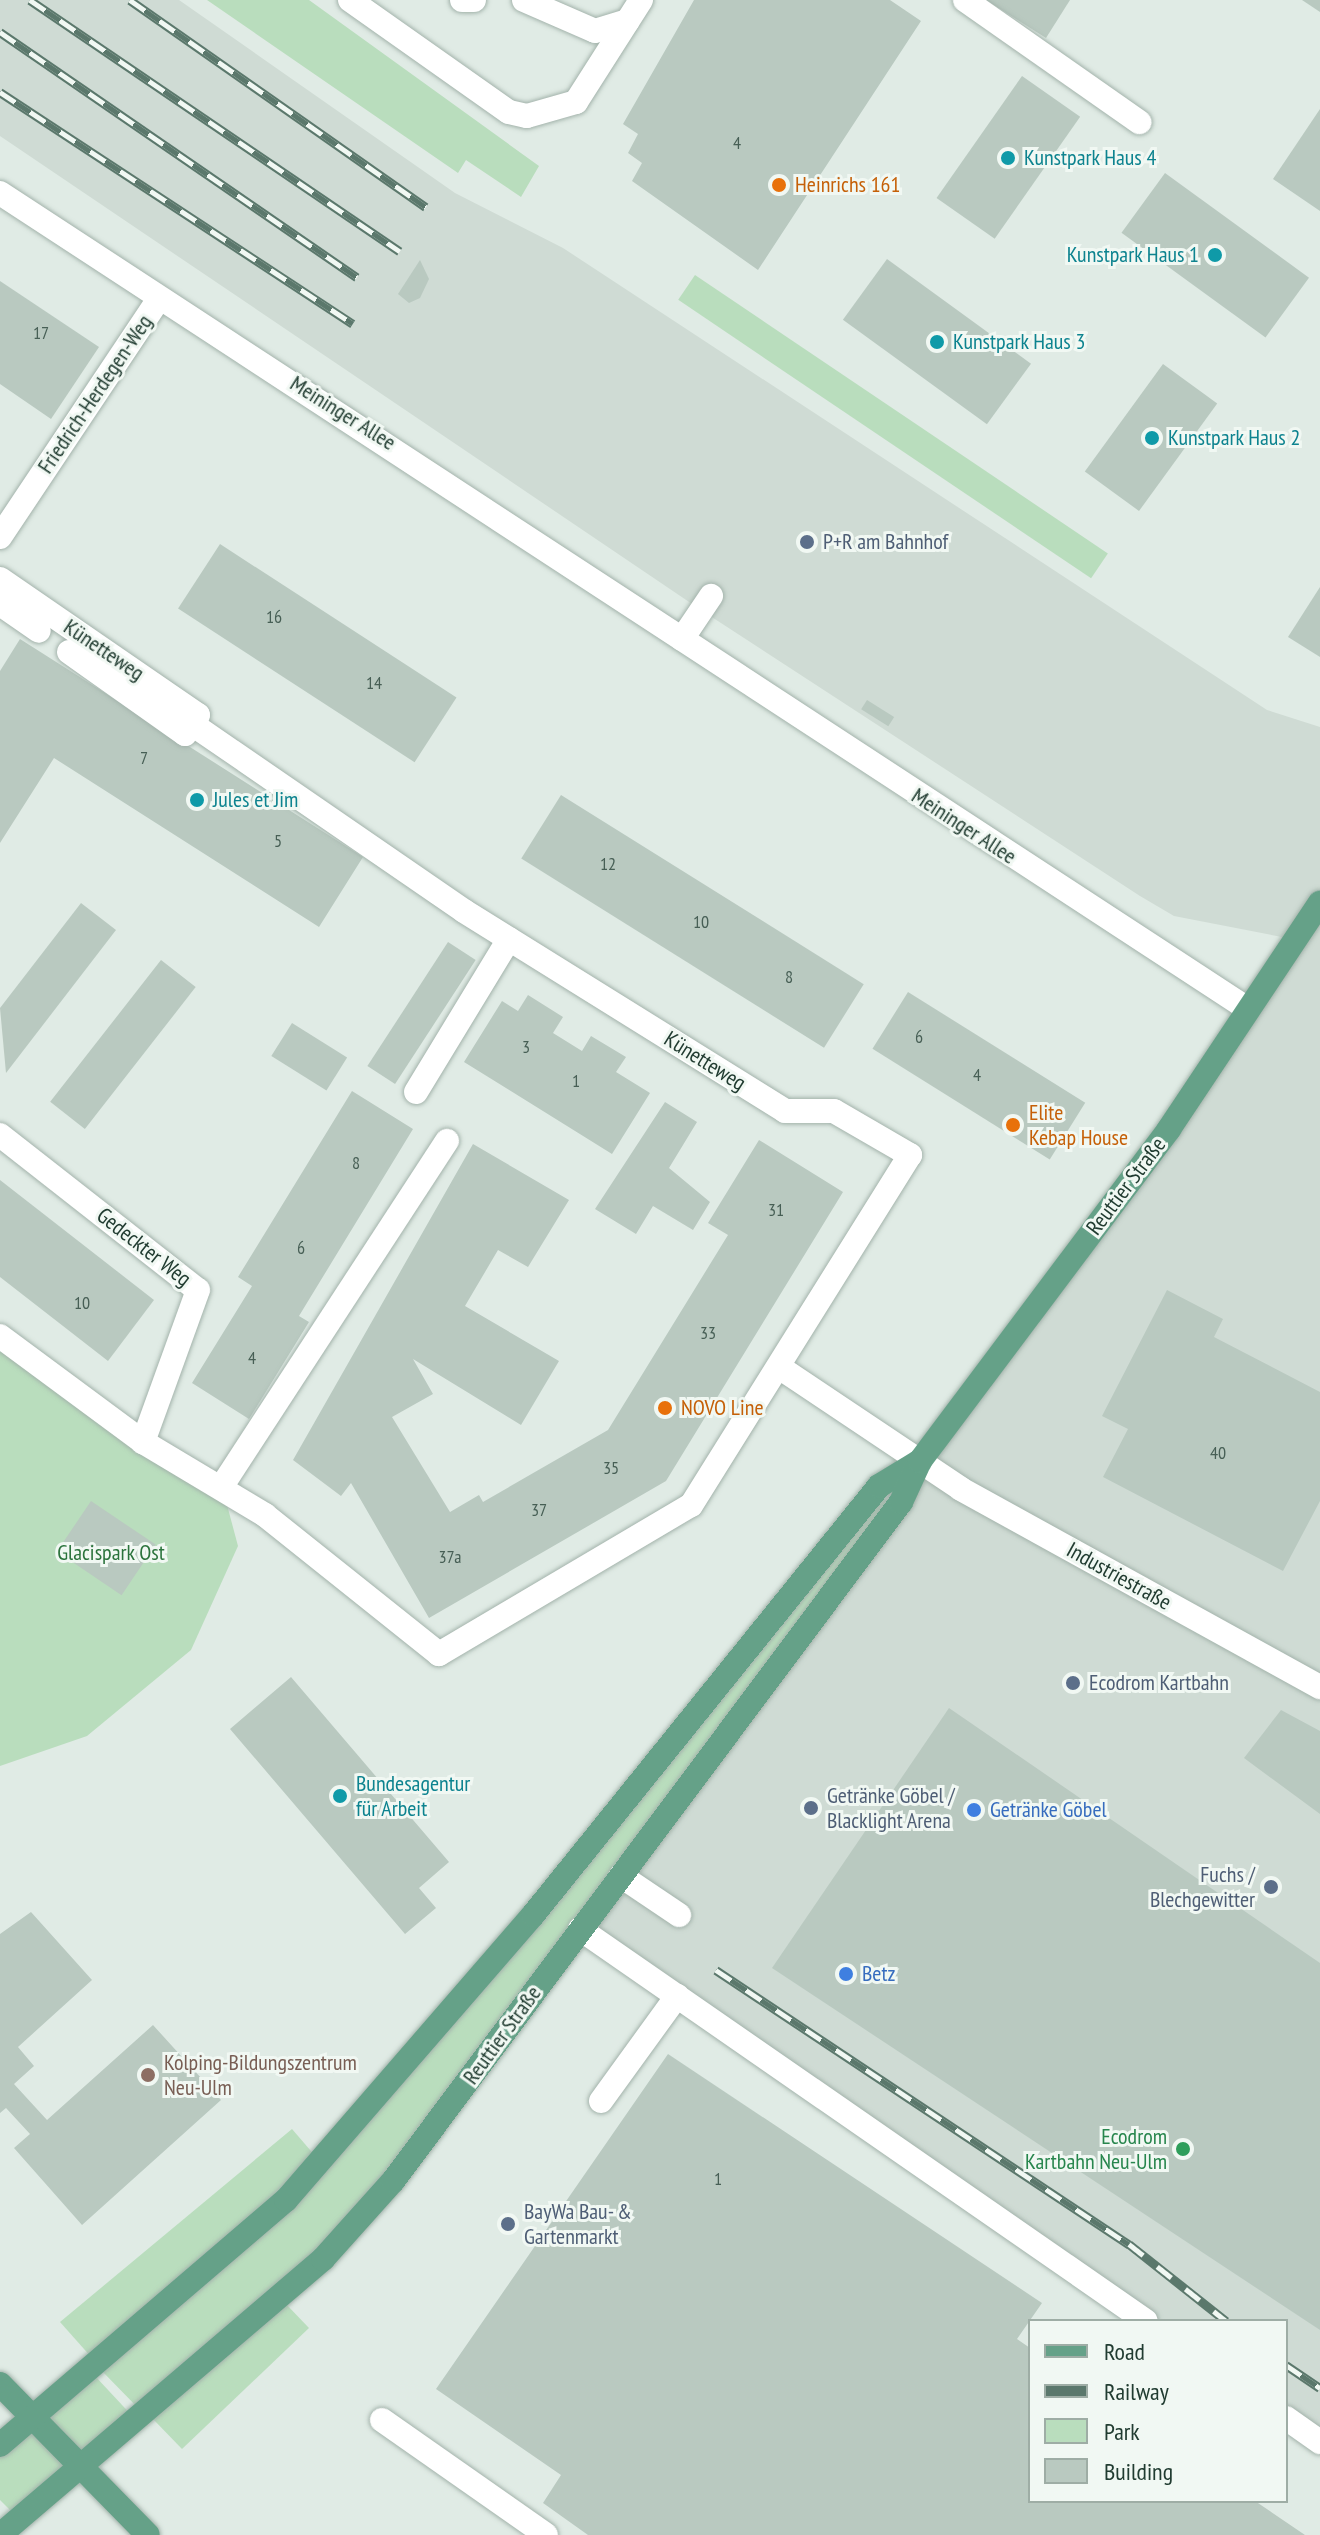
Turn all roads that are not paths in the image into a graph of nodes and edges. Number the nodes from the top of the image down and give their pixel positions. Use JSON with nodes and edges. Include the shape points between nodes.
{"nodes":[{"id":1,"x":350,"y":0,"type":"edge"},
{"id":2,"x":462,"y":0,"type":"edge"},
{"id":3,"x":474,"y":0,"type":"edge"},
{"id":4,"x":523,"y":0,"type":"edge"},
{"id":5,"x":965,"y":0,"type":"edge"},
{"id":6,"x":635,"y":10,"type":"edge"},
{"id":7,"x":611,"y":50,"type":"junction"},
{"id":8,"x":1139,"y":122,"type":"dead end"},
{"id":9,"x":0,"y":193,"type":"edge"},
{"id":10,"x":159,"y":299,"type":"junction"},
{"id":11,"x":0,"y":537,"type":"edge"},
{"id":12,"x":0,"y":579,"type":"edge"},
{"id":13,"x":711,"y":596,"type":"dead end"},
{"id":14,"x":0,"y":604,"type":"edge"},
{"id":15,"x":39,"y":631,"type":"dead end"},
{"id":16,"x":682,"y":639,"type":"junction"},
{"id":17,"x":69,"y":652,"type":"dead end"},
{"id":18,"x":192,"y":724,"type":"junction"},
{"id":19,"x":1320,"y":903,"type":"edge"},
{"id":20,"x":509,"y":939,"type":"junction"},
{"id":21,"x":1248,"y":1009,"type":"junction"},
{"id":22,"x":416,"y":1092,"type":"dead end"},
{"id":23,"x":0,"y":1135,"type":"edge"},
{"id":24,"x":447,"y":1141,"type":"dead end"},
{"id":25,"x":0,"y":1336,"type":"edge"},
{"id":26,"x":779,"y":1367,"type":"junction"},
{"id":27,"x":143,"y":1442,"type":"junction"},
{"id":28,"x":920,"y":1461,"type":"junction"},
{"id":29,"x":222,"y":1486,"type":"junction"},
{"id":30,"x":1320,"y":1687,"type":"edge"},
{"id":31,"x":621,"y":1876,"type":"junction"},
{"id":32,"x":679,"y":1915,"type":"dead end"},
{"id":33,"x":580,"y":1929,"type":"junction"},
{"id":34,"x":677,"y":1996,"type":"junction"},
{"id":35,"x":601,"y":2101,"type":"dead end"},
{"id":36,"x":1143,"y":2319,"type":"edge"},
{"id":37,"x":0,"y":2384,"type":"edge"},
{"id":38,"x":33,"y":2418,"type":"junction"},
{"id":39,"x":1288,"y":2419,"type":"edge"},
{"id":40,"x":382,"y":2420,"type":"dead end"},
{"id":41,"x":1320,"y":2442,"type":"edge"},
{"id":42,"x":0,"y":2445,"type":"edge"},
{"id":43,"x":80,"y":2467,"type":"junction"},
{"id":44,"x":0,"y":2535,"type":"edge"},
{"id":45,"x":148,"y":2535,"type":"edge"},
{"id":46,"x":546,"y":2535,"type":"edge"}],
"edges":[{"from":1,"to":7,"type":"street","via":[[509,112],[564,109],[589,87]]},
{"from":2,"to":3,"type":"street"},
{"from":4,"to":6,"type":"street","via":[[595,31]]},
{"from":4,"to":7,"type":"street","via":[[598,51]]},
{"from":5,"to":8,"type":"street"},
{"from":6,"to":7,"type":"street"},
{"from":9,"to":10,"type":"street","name":"Meininger Allee"},
{"from":10,"to":11,"type":"street","name":"Friedrich-Herdegen-Weg","via":[[23,485]]},
{"from":10,"to":16,"type":"street","name":"Meininger Allee","via":[[364,425]]},
{"from":12,"to":18,"type":"street","name":"Künetteweg","via":[[198,715]]},
{"from":13,"to":16,"type":"street"},
{"from":14,"to":15,"type":"street","name":"Künetteweg"},
{"from":16,"to":21,"type":"street","name":"Meininger Allee"},
{"from":17,"to":18,"type":"street","name":"Künetteweg","via":[[185,734]]},
{"from":18,"to":20,"type":"street","name":"Künetteweg"},
{"from":19,"to":21,"type":"main road","name":"Reuttier Straße"},
{"from":20,"to":22,"type":"street"},
{"from":20,"to":26,"type":"street","name":"Künetteweg","via":[[785,1111],[834,1111],[910,1155]]},
{"from":21,"to":28,"type":"main road","name":"Reuttier Straße","via":[[1169,1129]]},
{"from":23,"to":27,"type":"street","name":"Gedeckter Weg","via":[[198,1290]]},
{"from":24,"to":29,"type":"street"},
{"from":25,"to":27,"type":"street"},
{"from":26,"to":28,"type":"street"},
{"from":26,"to":29,"type":"street","via":[[691,1505],[439,1654]]},
{"from":27,"to":29,"type":"street"},
{"from":28,"to":30,"type":"street","name":"Industriestraße"},
{"from":28,"to":31,"type":"main road","name":"Reuttier Straße","via":[[901,1502]]},
{"from":28,"to":38,"type":"main road","name":"Reuttier Straße","via":[[879,1486],[513,1940],[296,2189]]},
{"from":31,"to":32,"type":"street"},
{"from":31,"to":33,"type":"main road","name":"Reuttier Straße"},
{"from":33,"to":34,"type":"street"},
{"from":33,"to":43,"type":"main road","name":"Reuttier Straße","via":[[393,2181],[323,2259]]},
{"from":34,"to":35,"type":"street"},
{"from":34,"to":36,"type":"street"},
{"from":37,"to":38,"type":"main road"},
{"from":38,"to":42,"type":"main road","name":"Reuttier Straße"},
{"from":38,"to":43,"type":"main road"},
{"from":39,"to":41,"type":"street"},
{"from":40,"to":46,"type":"street"},
{"from":43,"to":44,"type":"main road","name":"Reuttier Straße"},
{"from":43,"to":45,"type":"main road"}]}
